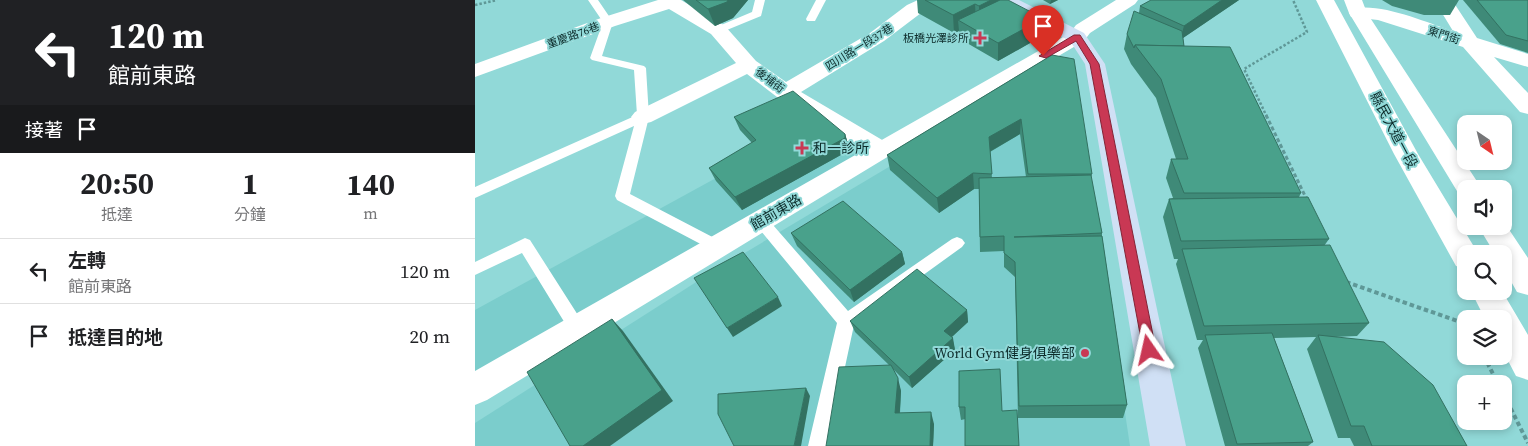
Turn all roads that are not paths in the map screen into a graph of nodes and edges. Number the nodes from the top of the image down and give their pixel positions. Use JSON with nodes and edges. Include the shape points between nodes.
{"nodes":[{"id":1,"x":593,"y":0,"type":"edge"},
{"id":2,"x":760,"y":0,"type":"edge"},
{"id":3,"x":821,"y":0,"type":"edge"},
{"id":4,"x":932,"y":0,"type":"edge"},
{"id":5,"x":1005,"y":0,"type":"edge"},
{"id":6,"x":1129,"y":0,"type":"edge"},
{"id":7,"x":1325,"y":0,"type":"edge"},
{"id":8,"x":1443,"y":0,"type":"edge"},
{"id":9,"x":672,"y":1,"type":"edge"},
{"id":10,"x":1356,"y":7,"type":"edge"},
{"id":11,"x":811,"y":18,"type":"dead end"},
{"id":12,"x":608,"y":22,"type":"junction"},
{"id":13,"x":717,"y":30,"type":"junction"},
{"id":14,"x":1077,"y":37,"type":"junction"},
{"id":15,"x":1471,"y":44,"type":"junction"},
{"id":16,"x":1528,"y":61,"type":"edge"},
{"id":17,"x":749,"y":65,"type":"junction"},
{"id":18,"x":475,"y":70,"type":"edge"},
{"id":19,"x":785,"y":92,"type":"junction"},
{"id":20,"x":1528,"y":107,"type":"edge"},
{"id":21,"x":643,"y":116,"type":"junction"},
{"id":22,"x":880,"y":150,"type":"junction"},
{"id":23,"x":1463,"y":180,"type":"edge"},
{"id":24,"x":475,"y":193,"type":"edge"},
{"id":25,"x":761,"y":220,"type":"junction"},
{"id":26,"x":1498,"y":235,"type":"edge"},
{"id":27,"x":957,"y":243,"type":"dead end"},
{"id":28,"x":1458,"y":245,"type":"edge"},
{"id":29,"x":717,"y":246,"type":"junction"},
{"id":30,"x":475,"y":269,"type":"edge"},
{"id":31,"x":1528,"y":283,"type":"edge"},
{"id":32,"x":846,"y":321,"type":"junction"},
{"id":33,"x":577,"y":328,"type":"junction"},
{"id":34,"x":1512,"y":337,"type":"edge"},
{"id":35,"x":1528,"y":365,"type":"edge"},
{"id":36,"x":475,"y":388,"type":"edge"},
{"id":37,"x":818,"y":446,"type":"edge"},
{"id":38,"x":1168,"y":446,"type":"edge"}],
"edges":[{"from":1,"to":12,"type":"lane"},
{"from":2,"to":13,"type":"lane","via":[[757,14]]},
{"from":3,"to":11,"type":"lane"},
{"from":4,"to":19,"type":"street","name":"四川路一段37巷","via":[[914,9],[877,38]]},
{"from":5,"to":14,"type":"main road"},
{"from":6,"to":14,"type":"street","name":"館前東路","via":[[1083,29]]},
{"from":7,"to":28,"type":"street","name":"縣民大道一段","via":[[1406,154]]},
{"from":8,"to":15,"type":"street"},
{"from":9,"to":12,"type":"street","name":"重慶路76巷"},
{"from":9,"to":13,"type":"street","name":"後埔街"},
{"from":10,"to":15,"type":"street","name":"東門街"},
{"from":10,"to":23,"type":"street"},
{"from":12,"to":18,"type":"street","name":"重慶路76巷"},
{"from":12,"to":21,"type":"lane","via":[[595,58],[640,68]]},
{"from":13,"to":17,"type":"street","name":"後埔街"},
{"from":14,"to":22,"type":"street","name":"館前東路"},
{"from":14,"to":38,"type":"main road","via":[[1095,64]]},
{"from":15,"to":16,"type":"street","name":"東門街"},
{"from":15,"to":20,"type":"street"},
{"from":17,"to":19,"type":"street","name":"後埔街"},
{"from":17,"to":21,"type":"street"},
{"from":19,"to":22,"type":"street","name":"後埔街"},
{"from":21,"to":24,"type":"lane"},
{"from":21,"to":29,"type":"lane","via":[[622,196]]},
{"from":22,"to":25,"type":"street","name":"館前東路"},
{"from":25,"to":29,"type":"street","name":"館前東路"},
{"from":25,"to":32,"type":"lane"},
{"from":26,"to":31,"type":"street"},
{"from":27,"to":32,"type":"lane"},
{"from":29,"to":33,"type":"street","name":"館前東路"},
{"from":30,"to":33,"type":"lane","via":[[525,244]]},
{"from":32,"to":37,"type":"lane"},
{"from":33,"to":36,"type":"street","name":"館前東路"},
{"from":34,"to":35,"type":"street"}]}
